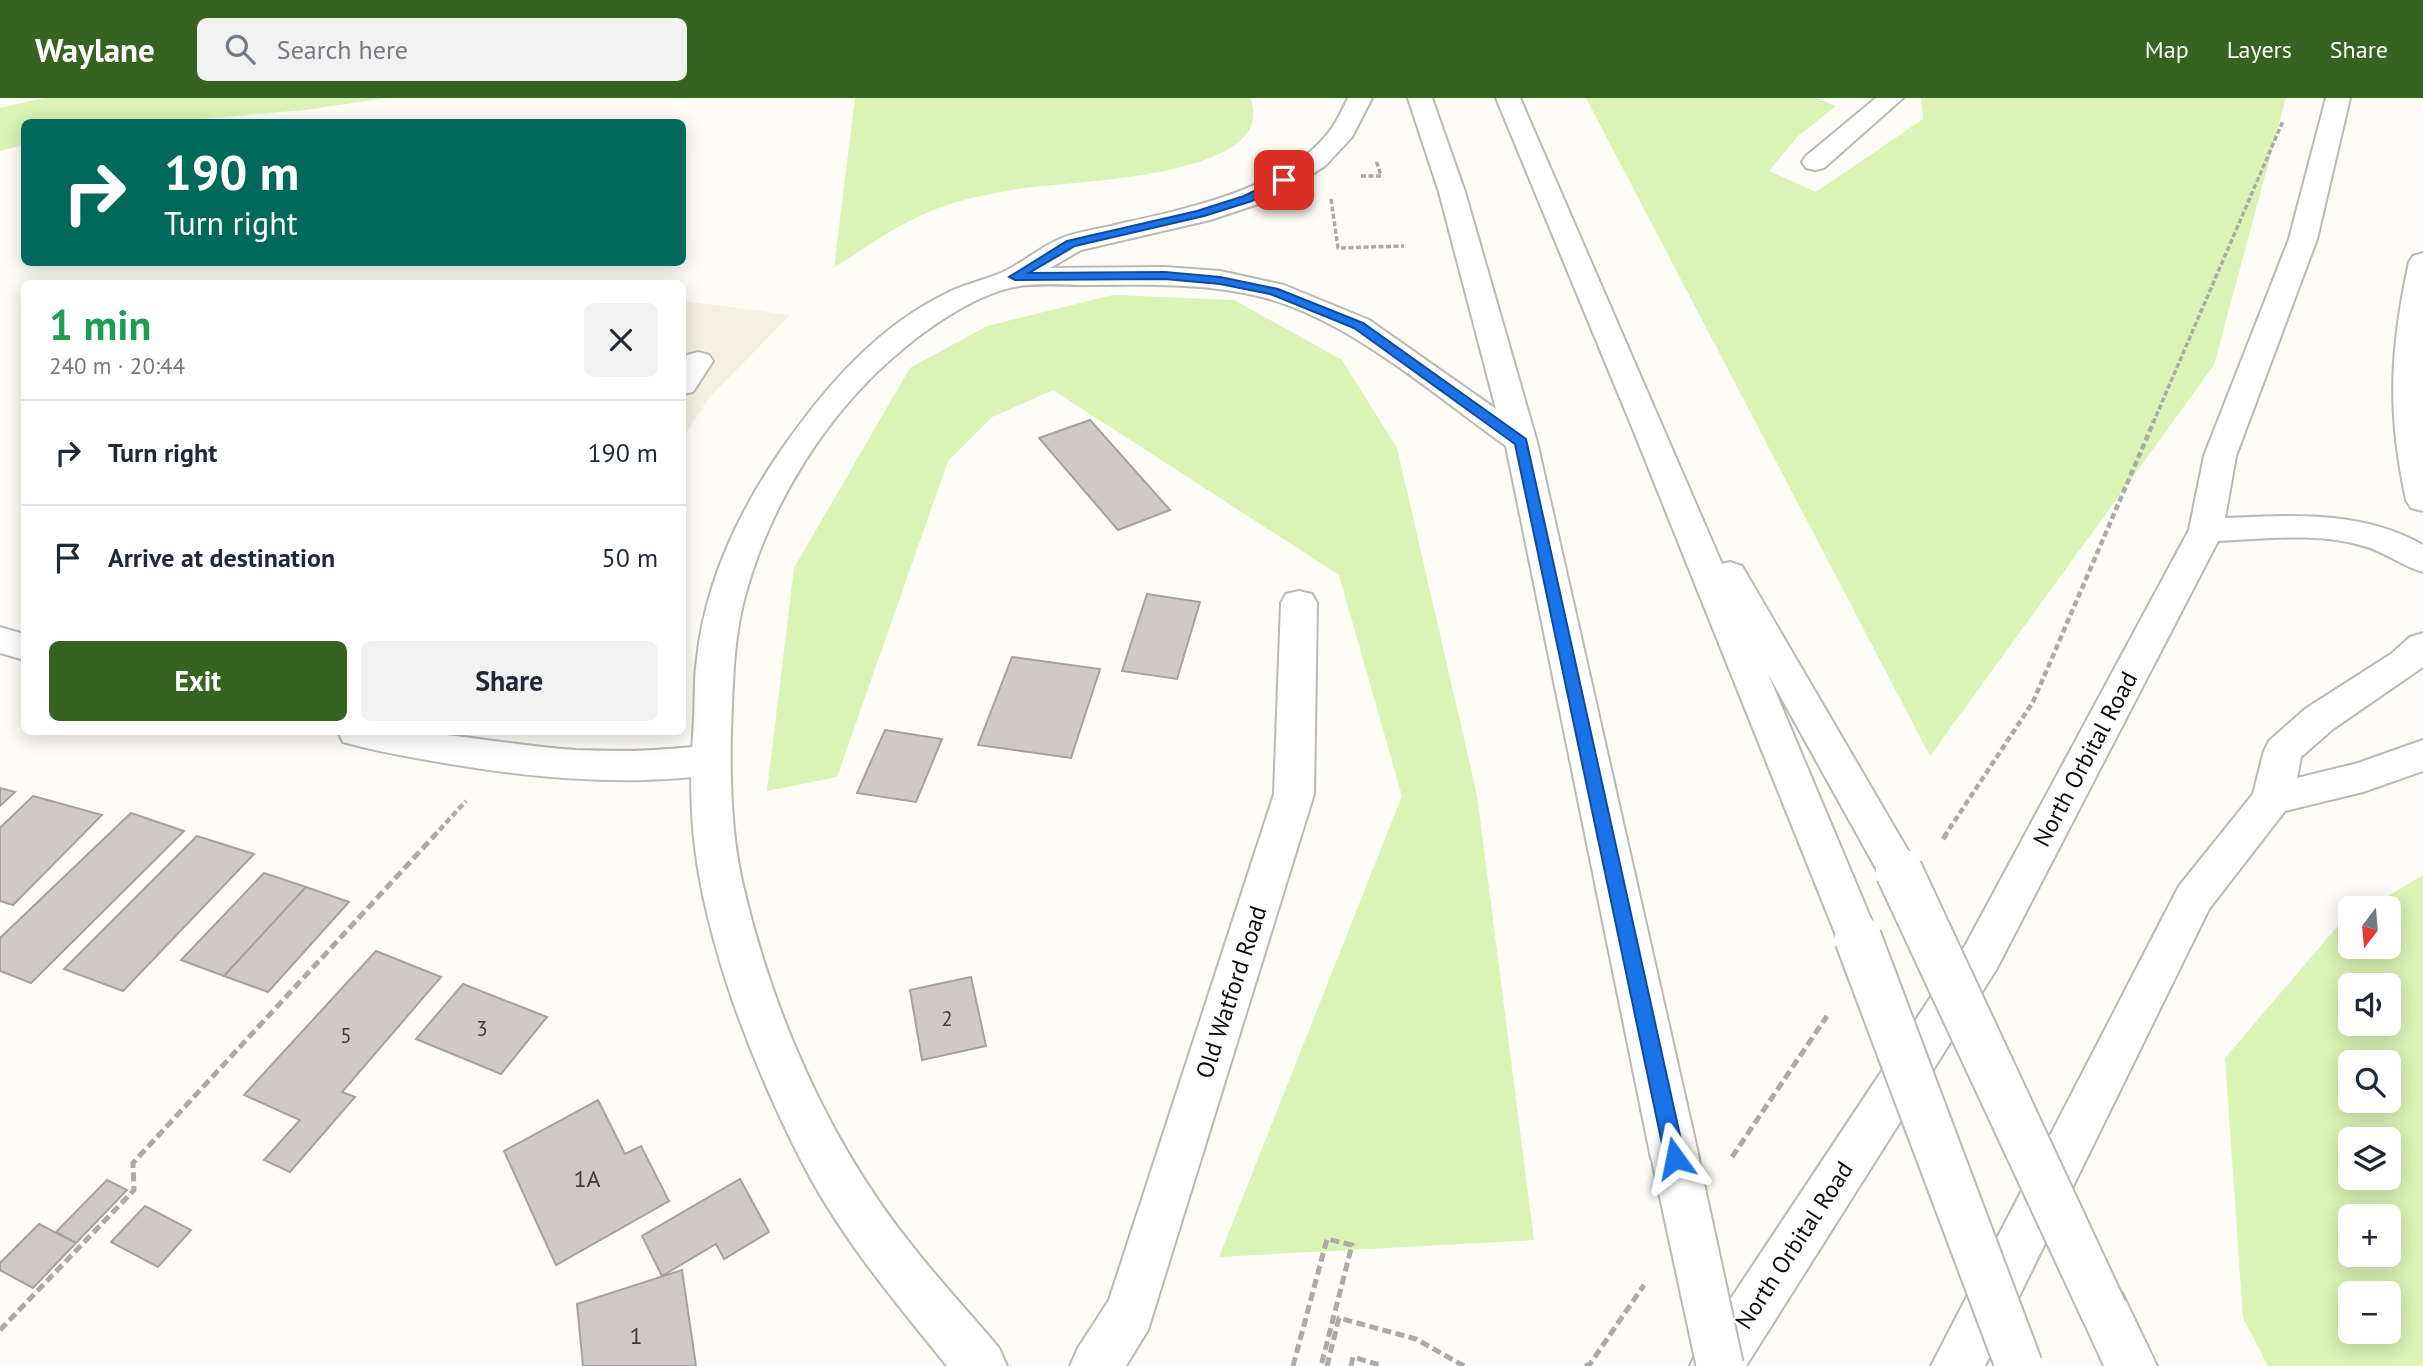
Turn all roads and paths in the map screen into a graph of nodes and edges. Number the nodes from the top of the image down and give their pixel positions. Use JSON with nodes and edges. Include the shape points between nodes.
{"nodes":[{"id":1,"x":1360,"y":98,"type":"edge"},
{"id":2,"x":1420,"y":98,"type":"edge"},
{"id":3,"x":1507,"y":98,"type":"edge"},
{"id":4,"x":1891,"y":98,"type":"edge"},
{"id":5,"x":2338,"y":98,"type":"edge"},
{"id":6,"x":2288,"y":110,"type":"dead end"},
{"id":7,"x":1433,"y":136,"type":"junction"},
{"id":8,"x":1815,"y":162,"type":"dead end"},
{"id":9,"x":1356,"y":177,"type":"dead end"},
{"id":10,"x":1331,"y":195,"type":"dead end"},
{"id":11,"x":1404,"y":246,"type":"dead end"},
{"id":12,"x":2423,"y":262,"type":"edge"},
{"id":13,"x":1015,"y":277,"type":"junction"},
{"id":14,"x":1650,"y":432,"type":"junction"},
{"id":15,"x":1521,"y":442,"type":"junction"},
{"id":16,"x":2423,"y":500,"type":"edge"},
{"id":17,"x":2206,"y":530,"type":"junction"},
{"id":18,"x":2423,"y":560,"type":"edge"},
{"id":19,"x":1299,"y":603,"type":"dead end"},
{"id":20,"x":0,"y":640,"type":"edge"},
{"id":21,"x":21,"y":646,"type":"edge"},
{"id":22,"x":2417,"y":658,"type":"edge"},
{"id":23,"x":382,"y":735,"type":"edge"},
{"id":24,"x":486,"y":748,"type":"edge"},
{"id":25,"x":2423,"y":755,"type":"edge"},
{"id":26,"x":711,"y":760,"type":"junction"},
{"id":27,"x":2272,"y":799,"type":"junction"},
{"id":28,"x":1943,"y":840,"type":"dead end"},
{"id":29,"x":1829,"y":1013,"type":"dead end"},
{"id":30,"x":1729,"y":1161,"type":"dead end"},
{"id":31,"x":1652,"y":1274,"type":"dead end"},
{"id":32,"x":0,"y":1331,"type":"edge"},
{"id":33,"x":981,"y":1366,"type":"edge"},
{"id":34,"x":1096,"y":1366,"type":"edge"},
{"id":35,"x":1293,"y":1366,"type":"edge"},
{"id":36,"x":1321,"y":1366,"type":"edge"},
{"id":37,"x":1327,"y":1366,"type":"edge"},
{"id":38,"x":1351,"y":1366,"type":"edge"},
{"id":39,"x":1383,"y":1366,"type":"edge"},
{"id":40,"x":1464,"y":1366,"type":"edge"},
{"id":41,"x":1585,"y":1366,"type":"edge"},
{"id":42,"x":1718,"y":1366,"type":"edge"},
{"id":43,"x":1958,"y":1366,"type":"edge"},
{"id":44,"x":2019,"y":1366,"type":"edge"},
{"id":45,"x":2131,"y":1366,"type":"edge"}],
"edges":[{"from":1,"to":13,"type":"main road","via":[[1343,132],[1315,160],[1284,180],[1200,214],[1071,244]]},
{"from":2,"to":7,"type":"main road"},
{"from":3,"to":14,"type":"main road"},
{"from":4,"to":8,"type":"main road"},
{"from":5,"to":17,"type":"main road","name":"North Orbital Road","via":[[2303,239],[2220,456]]},
{"from":6,"to":28,"type":"path","via":[[2034,702]]},
{"from":7,"to":9,"type":"path","via":[[1370,138],[1381,176]]},
{"from":7,"to":15,"type":"main road"},
{"from":10,"to":11,"type":"path","via":[[1338,248]]},
{"from":12,"to":16,"type":"main road","via":[[2407,382],[2414,464]]},
{"from":13,"to":15,"type":"main road","via":[[1165,276],[1220,280],[1274,291],[1358,326]]},
{"from":13,"to":26,"type":"main road","via":[[959,298],[919,321],[877,355],[832,401],[772,488],[755,520],[725,603],[715,658]]},
{"from":14,"to":44,"type":"main road","bridge":true,"via":[[1858,938]]},
{"from":14,"to":45,"type":"main road","bridge":true,"via":[[1899,871]]},
{"from":15,"to":42,"type":"main road","bridge":true},
{"from":17,"to":18,"type":"main road","via":[[2353,529],[2380,537]]},
{"from":17,"to":42,"type":"main road","name":"North Orbital Road","via":[[1981,957]]},
{"from":19,"to":34,"type":"main road","name":"Old Watford Road","via":[[1294,794],[1130,1312]]},
{"from":20,"to":21,"type":"main road"},
{"from":22,"to":27,"type":"main road","via":[[2319,719],[2283,751]]},
{"from":23,"to":24,"type":"main road"},
{"from":24,"to":26,"type":"main road","via":[[610,768]]},
{"from":24,"to":32,"type":"path","via":[[133,1163],[134,1190]]},
{"from":25,"to":27,"type":"main road","via":[[2363,777]]},
{"from":26,"to":33,"type":"main road","via":[[712,815],[722,879],[741,957],[777,1055],[822,1153],[887,1254]]},
{"from":27,"to":43,"type":"main road","via":[[2194,898]]},
{"from":29,"to":30,"type":"path"},
{"from":31,"to":41,"type":"path"},
{"from":35,"to":36,"type":"path","via":[[1327,1239],[1352,1245]]},
{"from":37,"to":40,"type":"path","via":[[1339,1318],[1416,1339]]},
{"from":38,"to":39,"type":"path","via":[[1353,1357]]}]}
